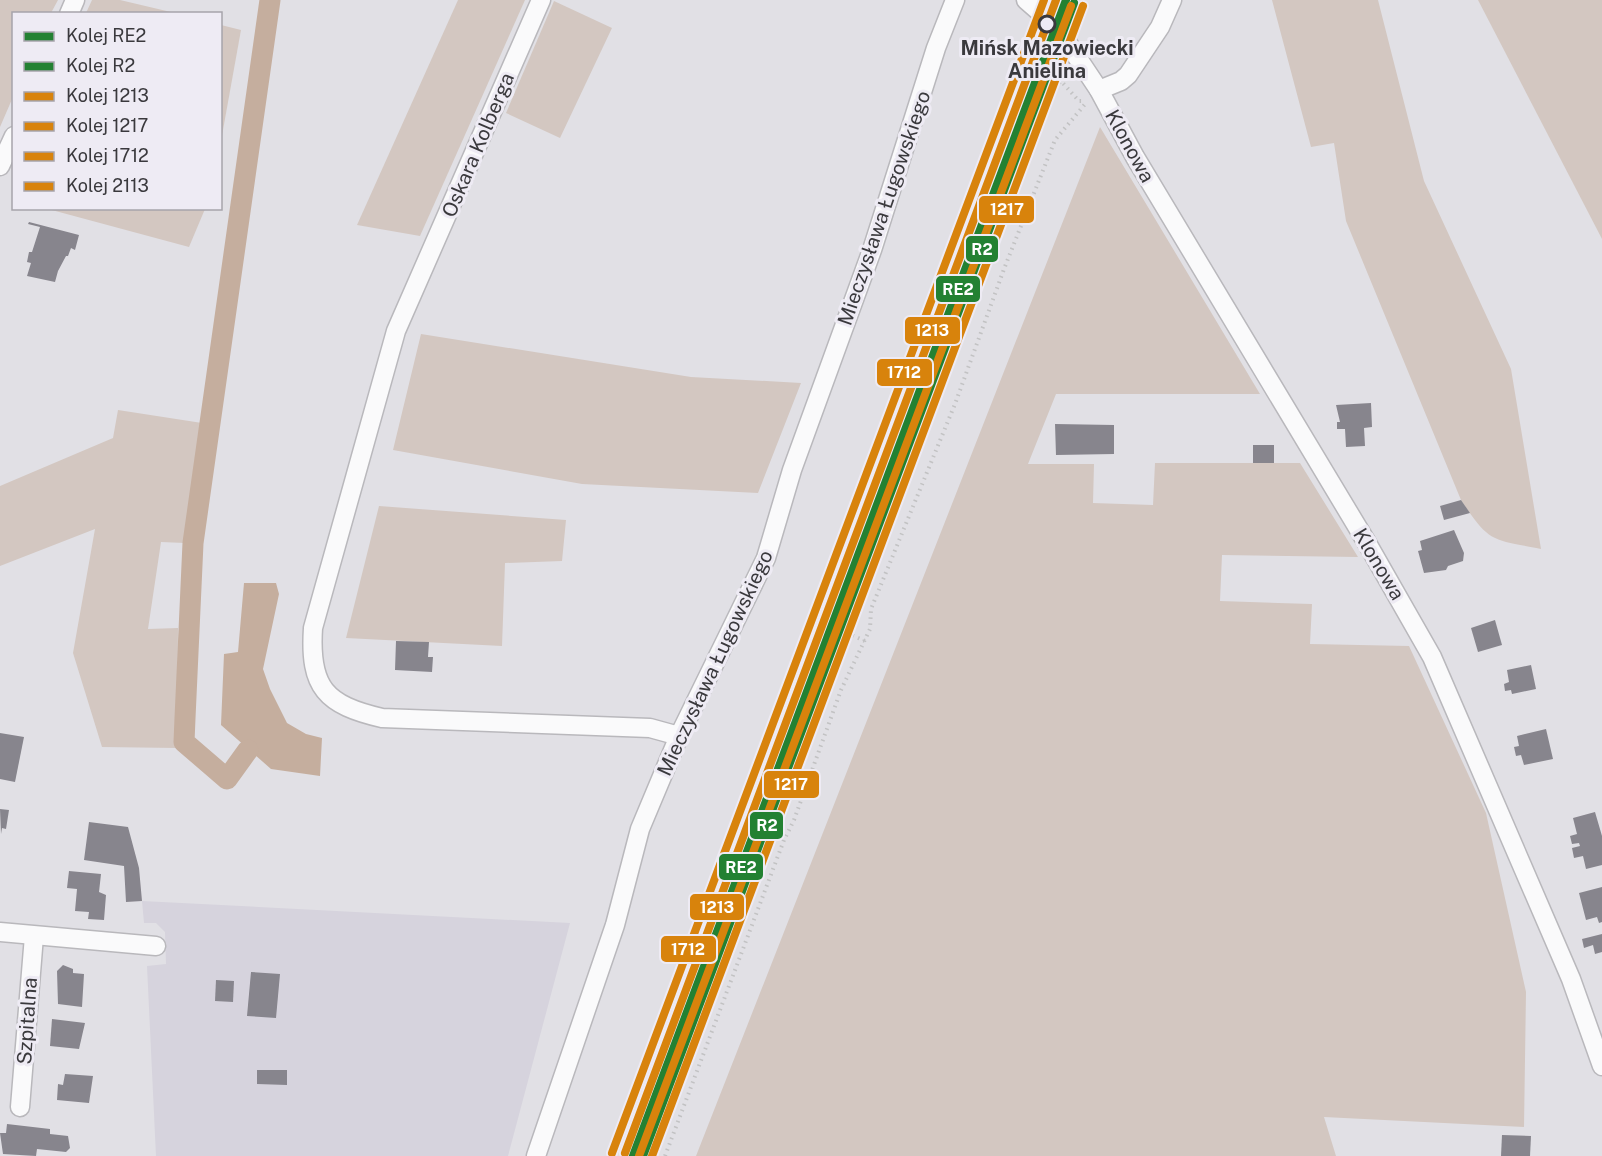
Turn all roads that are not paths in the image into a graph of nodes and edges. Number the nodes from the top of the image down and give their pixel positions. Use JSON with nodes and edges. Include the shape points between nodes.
{"nodes":[{"id":1,"x":541,"y":0,"type":"edge"},
{"id":2,"x":955,"y":0,"type":"edge"},
{"id":3,"x":1026,"y":0,"type":"edge"},
{"id":4,"x":1172,"y":0,"type":"edge"},
{"id":5,"x":1100,"y":90,"type":"junction"},
{"id":6,"x":12,"y":140,"type":"edge"},
{"id":7,"x":0,"y":166,"type":"edge"},
{"id":8,"x":679,"y":736,"type":"junction"},
{"id":9,"x":0,"y":932,"type":"edge"},
{"id":10,"x":34,"y":936,"type":"junction"},
{"id":11,"x":156,"y":946,"type":"dead end"},
{"id":12,"x":1602,"y":1066,"type":"edge"},
{"id":13,"x":20,"y":1107,"type":"dead end"},
{"id":14,"x":536,"y":1156,"type":"edge"}],
"edges":[{"from":1,"to":8,"type":"street","name":"Oskara Kolberga","via":[[396,330],[314,628],[315,667],[333,701],[352,711],[382,718],[650,728]]},
{"from":2,"to":8,"type":"street","name":"Mieczysława Ługowskiego","via":[[872,250],[792,470],[766,558]]},
{"from":3,"to":5,"type":"street","name":"Klonowa","via":[[1056,27]]},
{"from":4,"to":5,"type":"street","via":[[1160,27],[1128,75]]},
{"from":5,"to":12,"type":"street","name":"Klonowa","via":[[1135,157],[1432,657],[1571,979]]},
{"from":6,"to":7,"type":"street"},
{"from":8,"to":14,"type":"street","name":"Mieczysława Ługowskiego","via":[[640,829],[615,925]]},
{"from":9,"to":10,"type":"street"},
{"from":10,"to":11,"type":"street"},
{"from":10,"to":13,"type":"street","name":"Szpitalna"}]}
